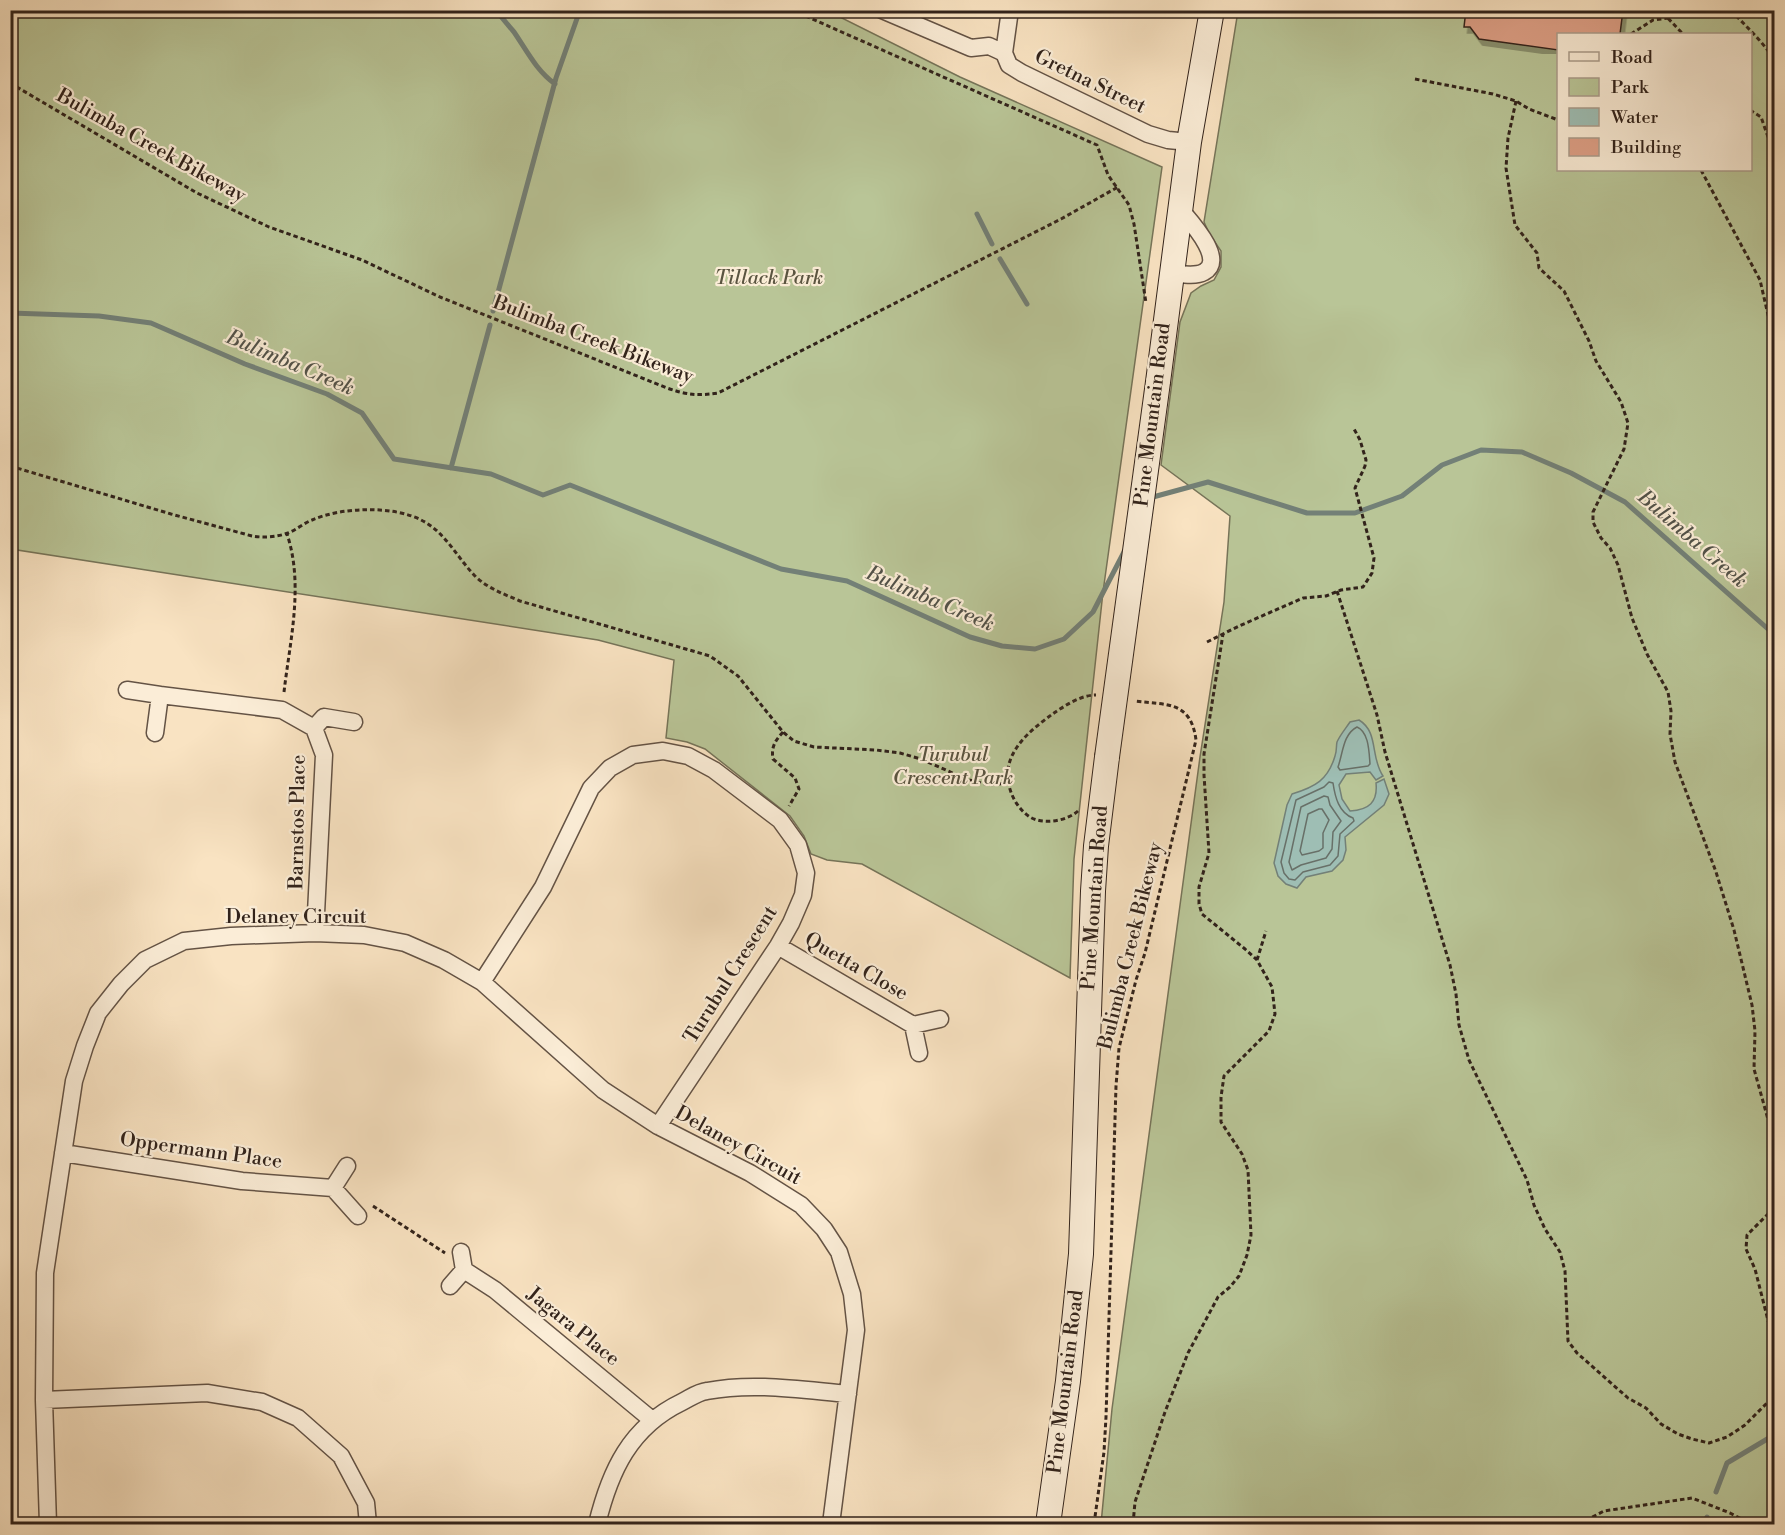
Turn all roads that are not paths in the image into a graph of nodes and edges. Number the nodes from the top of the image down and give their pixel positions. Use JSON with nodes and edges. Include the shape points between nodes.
{"nodes":[{"id":1,"x":882,"y":10,"type":"edge"},
{"id":2,"x":1010,"y":10,"type":"edge"},
{"id":3,"x":1212,"y":10,"type":"edge"},
{"id":4,"x":1005,"y":53,"type":"junction"},
{"id":5,"x":1189,"y":142,"type":"junction"},
{"id":6,"x":1180,"y":209,"type":"junction"},
{"id":7,"x":1171,"y":273,"type":"junction"},
{"id":8,"x":127,"y":690,"type":"dead end"},
{"id":9,"x":160,"y":695,"type":"junction"},
{"id":10,"x":354,"y":722,"type":"dead end"},
{"id":11,"x":314,"y":728,"type":"junction"},
{"id":12,"x":155,"y":733,"type":"dead end"},
{"id":13,"x":315,"y":933,"type":"junction"},
{"id":14,"x":778,"y":946,"type":"junction"},
{"id":15,"x":482,"y":982,"type":"junction"},
{"id":16,"x":940,"y":1019,"type":"dead end"},
{"id":17,"x":913,"y":1025,"type":"junction"},
{"id":18,"x":919,"y":1053,"type":"dead end"},
{"id":19,"x":658,"y":1126,"type":"junction"},
{"id":20,"x":63,"y":1153,"type":"junction"},
{"id":21,"x":347,"y":1166,"type":"dead end"},
{"id":22,"x":333,"y":1188,"type":"junction"},
{"id":23,"x":358,"y":1216,"type":"dead end"},
{"id":24,"x":461,"y":1252,"type":"dead end"},
{"id":25,"x":464,"y":1270,"type":"junction"},
{"id":26,"x":450,"y":1286,"type":"dead end"},
{"id":27,"x":848,"y":1394,"type":"junction"},
{"id":28,"x":44,"y":1400,"type":"junction"},
{"id":29,"x":652,"y":1420,"type":"junction"},
{"id":30,"x":48,"y":1524,"type":"edge"},
{"id":31,"x":368,"y":1524,"type":"edge"},
{"id":32,"x":597,"y":1524,"type":"edge"},
{"id":33,"x":831,"y":1524,"type":"edge"},
{"id":34,"x":1048,"y":1524,"type":"edge"}],
"edges":[{"from":1,"to":4,"type":"street","name":"Gretna Street","via":[[971,48],[989,46]]},
{"from":2,"to":4,"type":"street"},
{"from":3,"to":5,"type":"main road","name":"Pine Mountain Road"},
{"from":4,"to":5,"type":"street","name":"Gretna Street","via":[[1009,65],[1032,78],[1148,134]]},
{"from":5,"to":6,"type":"main road","name":"Pine Mountain Road"},
{"from":6,"to":7,"type":"main road","name":"Pine Mountain Road"},
{"from":6,"to":7,"type":"street","via":[[1207,243],[1210,266],[1195,274]]},
{"from":7,"to":34,"type":"main road","name":"Pine Mountain Road","bridge":true,"via":[[1096,846],[1081,1254],[1070,1370]]},
{"from":8,"to":9,"type":"street","name":"Barnstos Place"},
{"from":9,"to":11,"type":"street","name":"Barnstos Place","via":[[282,710]]},
{"from":9,"to":12,"type":"street"},
{"from":10,"to":11,"type":"street","via":[[324,717]]},
{"from":11,"to":13,"type":"street","name":"Barnstos Place","via":[[324,755]]},
{"from":13,"to":15,"type":"street","name":"Delaney Circuit","via":[[364,935],[405,943]]},
{"from":13,"to":20,"type":"street","name":"Delaney Circuit","via":[[184,941],[145,960],[98,1013],[74,1081]]},
{"from":14,"to":15,"type":"street","name":"Turubul Crescent","via":[[803,895],[806,873],[798,845],[780,820],[714,770],[688,756],[663,751],[633,754],[610,768],[591,788],[543,887]]},
{"from":14,"to":17,"type":"street","name":"Quetta Close"},
{"from":14,"to":19,"type":"street","name":"Turubul Crescent"},
{"from":15,"to":19,"type":"street","name":"Delaney Circuit","via":[[603,1090]]},
{"from":16,"to":17,"type":"street","name":"Quetta Close"},
{"from":17,"to":18,"type":"street","name":"Quetta Close"},
{"from":19,"to":27,"type":"street","name":"Delaney Circuit","via":[[791,1198],[824,1229],[839,1252],[852,1294],[856,1330]]},
{"from":20,"to":22,"type":"street","name":"Oppermann Place","via":[[242,1181]]},
{"from":20,"to":28,"type":"street","name":"Delaney Circuit","via":[[45,1273]]},
{"from":21,"to":22,"type":"street"},
{"from":22,"to":23,"type":"street"},
{"from":24,"to":25,"type":"street"},
{"from":25,"to":26,"type":"street"},
{"from":25,"to":29,"type":"street","name":"Jagara Place","via":[[495,1290]]},
{"from":27,"to":29,"type":"street","via":[[747,1386],[704,1391]]},
{"from":27,"to":33,"type":"street","name":"Delaney Circuit"},
{"from":28,"to":30,"type":"street","name":"Delaney Circuit"},
{"from":28,"to":31,"type":"street","via":[[207,1393],[262,1402],[298,1418],[341,1456],[366,1503]]},
{"from":29,"to":32,"type":"street","via":[[617,1463]]}]}
